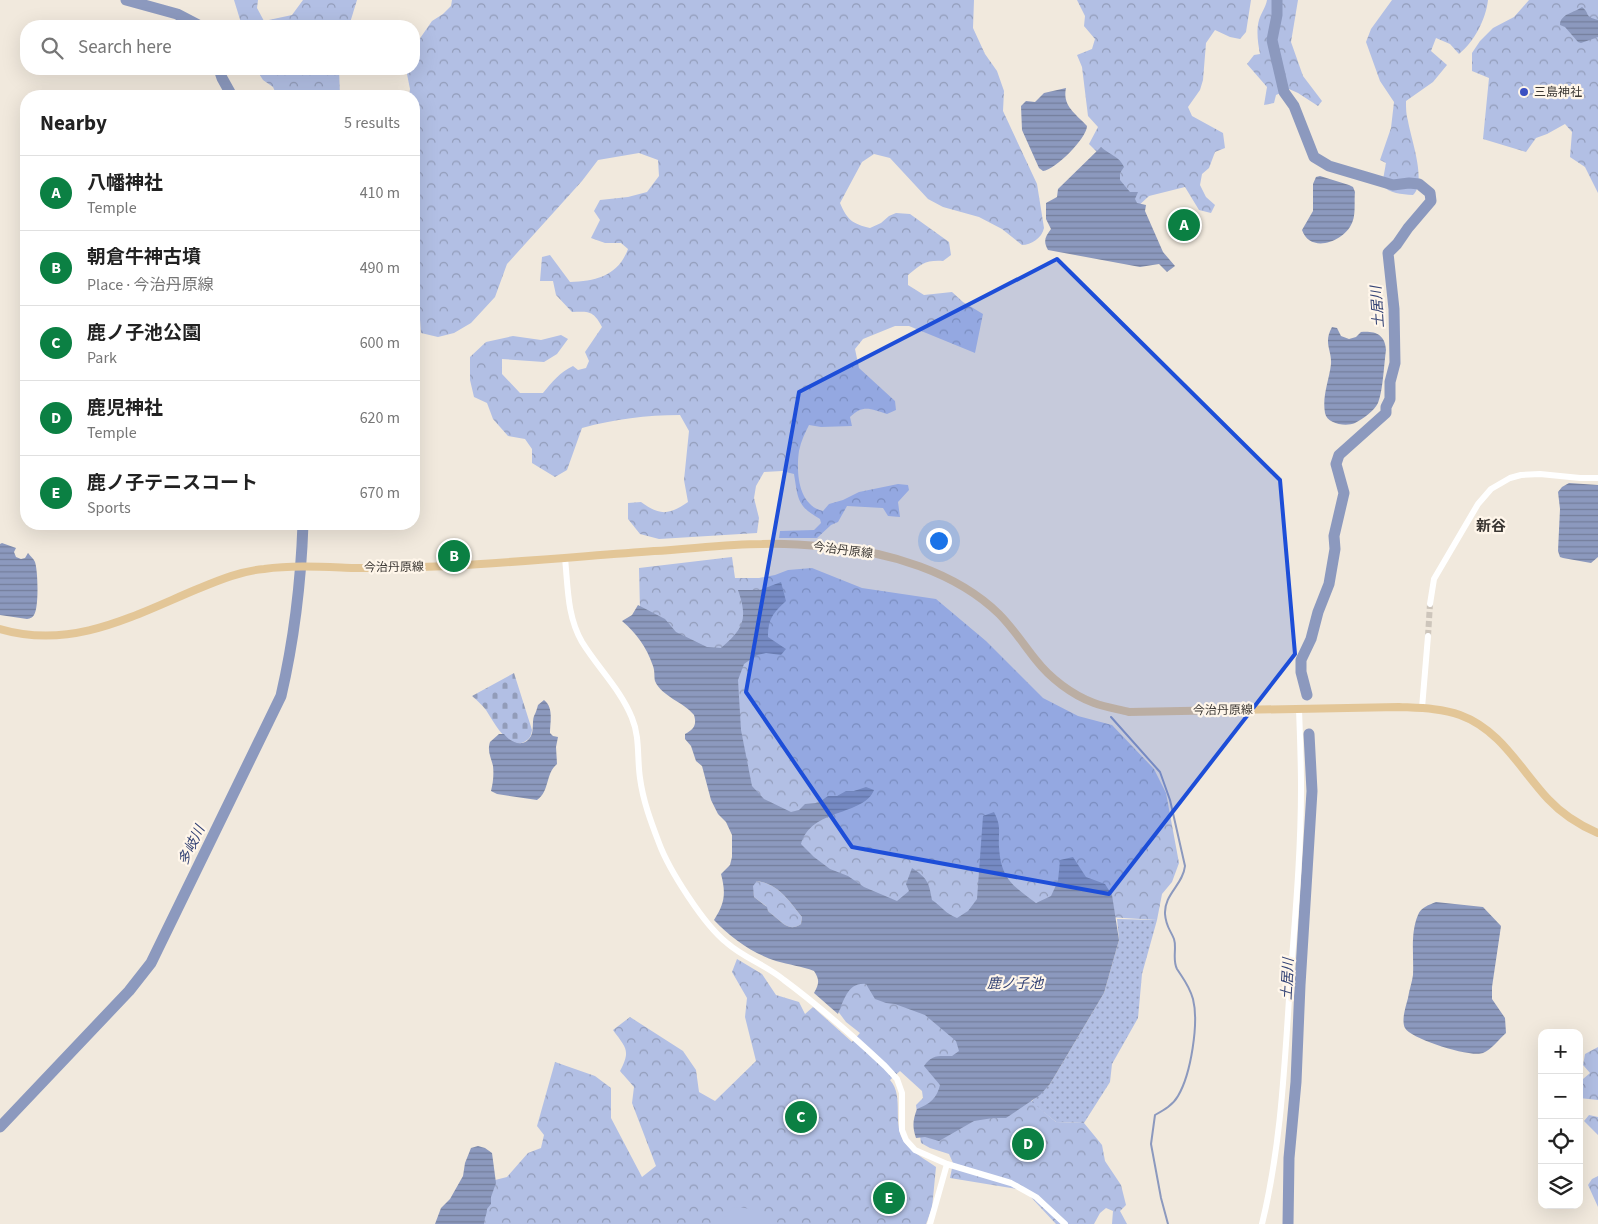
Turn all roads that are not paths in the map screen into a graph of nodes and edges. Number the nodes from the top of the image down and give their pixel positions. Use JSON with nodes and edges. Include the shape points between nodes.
{"nodes":[{"id":1,"x":1598,"y":478,"type":"edge"},
{"id":2,"x":565,"y":558,"type":"junction"},
{"id":3,"x":1430,"y":604,"type":"tunnel mouth"},
{"id":4,"x":0,"y":628,"type":"edge"},
{"id":5,"x":1428,"y":636,"type":"tunnel mouth"},
{"id":6,"x":1299,"y":708,"type":"junction"},
{"id":7,"x":1422,"y":708,"type":"junction"},
{"id":8,"x":1598,"y":833,"type":"edge"},
{"id":9,"x":947,"y":1164,"type":"junction"},
{"id":10,"x":930,"y":1224,"type":"edge"},
{"id":11,"x":1065,"y":1224,"type":"edge"},
{"id":12,"x":1262,"y":1224,"type":"edge"}],
"edges":[{"from":1,"to":3,"type":"street","via":[[1521,475],[1491,489],[1478,504],[1438,570]]},
{"from":2,"to":4,"type":"main road","name":"今治丹原線","via":[[446,566],[262,569],[224,578],[113,625],[91,631],[51,636],[15,633]]},
{"from":2,"to":6,"type":"main road","name":"今治丹原線","via":[[761,544],[832,547],[869,553],[944,575],[966,588],[998,613],[1052,676],[1094,703],[1129,712]]},
{"from":2,"to":9,"type":"street","via":[[574,624],[582,642],[634,720],[645,805],[675,876],[711,928],[725,942],[784,979],[885,1066],[897,1079],[902,1093],[902,1130],[906,1140],[915,1150]]},
{"from":5,"to":7,"type":"street"},
{"from":6,"to":7,"type":"main road","name":"今治丹原線"},
{"from":6,"to":12,"type":"street","via":[[1299,862],[1281,1116]]},
{"from":7,"to":8,"type":"main road","name":"今治丹原線","via":[[1460,715],[1492,734],[1563,813]]},
{"from":9,"to":10,"type":"street"},
{"from":9,"to":11,"type":"street","via":[[1011,1183],[1036,1197]]}]}
